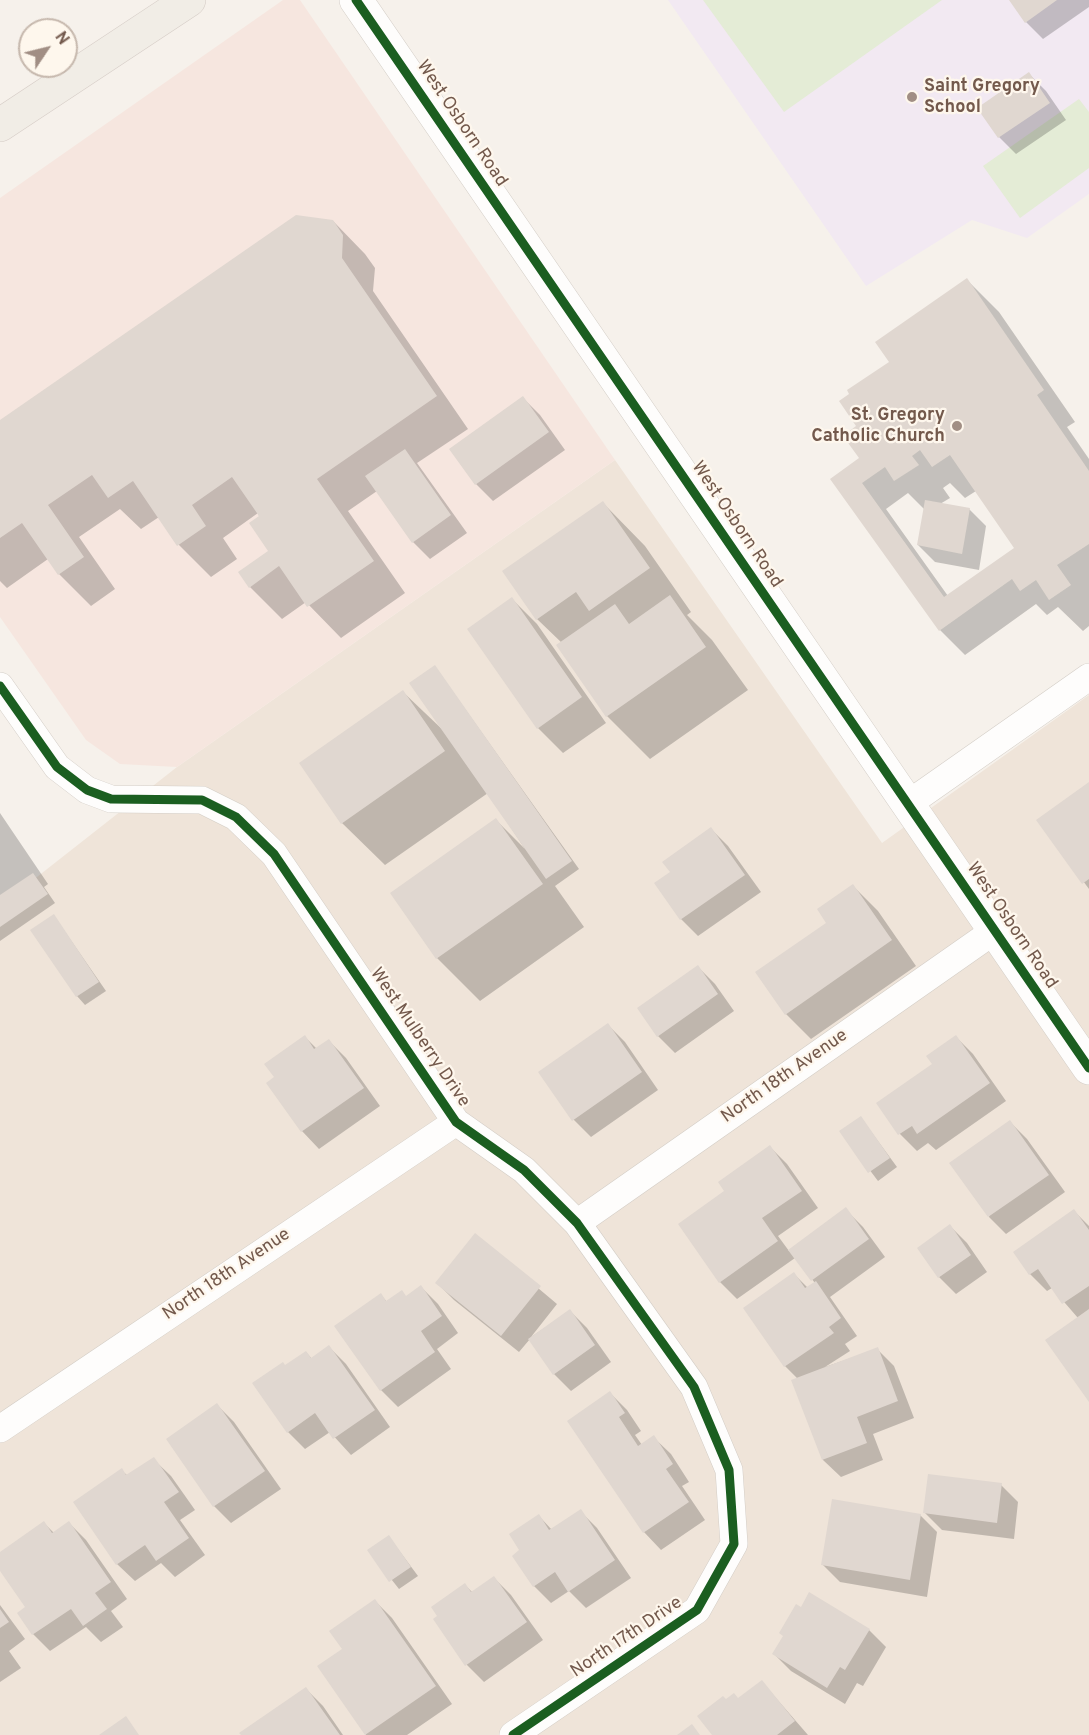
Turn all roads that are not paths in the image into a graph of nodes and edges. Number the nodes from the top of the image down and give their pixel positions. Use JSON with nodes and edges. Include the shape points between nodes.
{"nodes":[{"id":1,"x":189,"y":0,"type":"edge"},
{"id":2,"x":356,"y":0,"type":"edge"},
{"id":3,"x":0,"y":125,"type":"edge"},
{"id":4,"x":1089,"y":677,"type":"edge"},
{"id":5,"x":0,"y":686,"type":"edge"},
{"id":6,"x":908,"y":804,"type":"junction"},
{"id":7,"x":994,"y":931,"type":"junction"},
{"id":8,"x":1089,"y":1068,"type":"edge"},
{"id":9,"x":456,"y":1122,"type":"junction"},
{"id":10,"x":577,"y":1223,"type":"junction"},
{"id":11,"x":0,"y":1429,"type":"edge"},
{"id":12,"x":734,"y":1544,"type":"joint"},
{"id":13,"x":513,"y":1735,"type":"edge"}],
"edges":[{"from":1,"to":3,"type":"main road"},
{"from":2,"to":6,"type":"street","name":"West Osborn Road"},
{"from":4,"to":6,"type":"street"},
{"from":5,"to":9,"type":"street","name":"West Mulberry Drive","via":[[57,767],[87,790],[111,800],[202,800],[236,817],[274,854]]},
{"from":6,"to":7,"type":"street","name":"West Osborn Road"},
{"from":7,"to":8,"type":"street","name":"West Osborn Road"},
{"from":7,"to":10,"type":"street","name":"North 18th Avenue"},
{"from":9,"to":10,"type":"street","name":"West Mulberry Drive","via":[[524,1170]]},
{"from":9,"to":11,"type":"street","name":"North 18th Avenue"},
{"from":10,"to":12,"type":"street","name":"West Mulberry Drive","via":[[694,1387],[729,1470]]},
{"from":12,"to":13,"type":"street","name":"North 17th Drive","via":[[697,1610]]}]}
